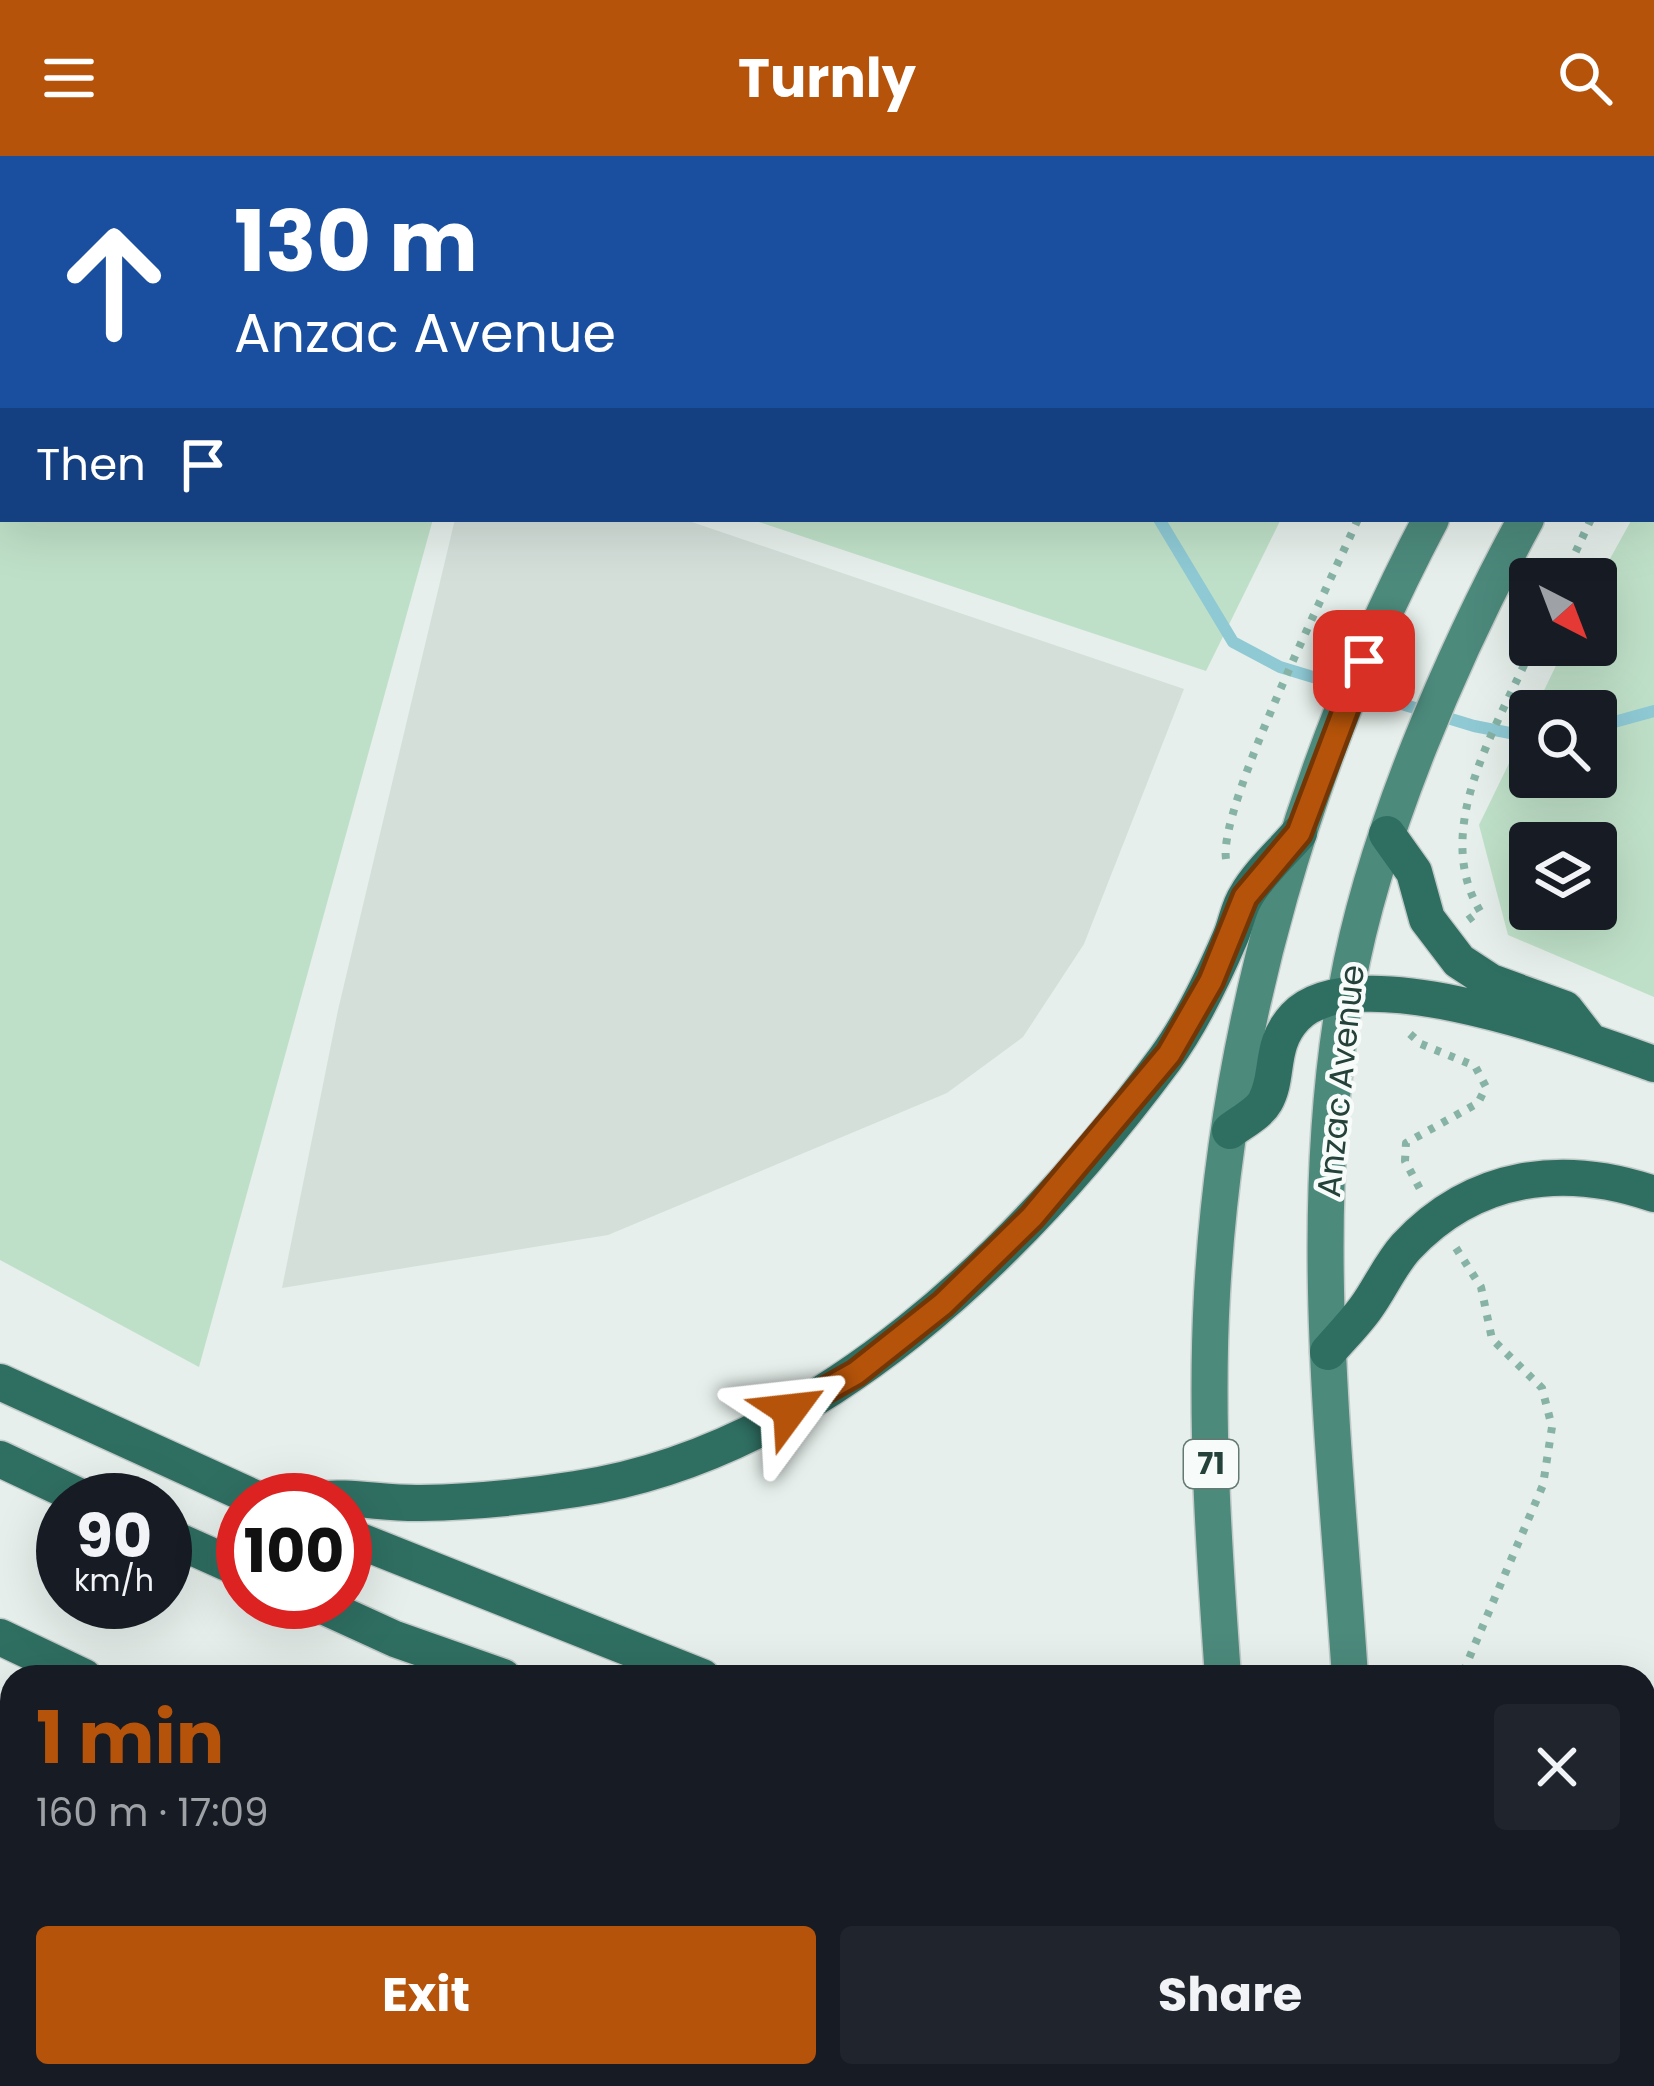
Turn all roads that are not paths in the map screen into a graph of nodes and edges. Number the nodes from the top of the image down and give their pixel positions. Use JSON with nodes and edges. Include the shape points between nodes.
{"nodes":[{"id":1,"x":1430,"y":522,"type":"edge"},
{"id":2,"x":1525,"y":522,"type":"edge"},
{"id":3,"x":1299,"y":833,"type":"junction"},
{"id":4,"x":1387,"y":834,"type":"junction"},
{"id":5,"x":1346,"y":991,"type":"junction"},
{"id":6,"x":1589,"y":1040,"type":"junction"},
{"id":7,"x":1654,"y":1064,"type":"edge"},
{"id":8,"x":1230,"y":1131,"type":"junction"},
{"id":9,"x":1654,"y":1194,"type":"edge"},
{"id":10,"x":1328,"y":1352,"type":"junction"},
{"id":11,"x":0,"y":1382,"type":"edge"},
{"id":12,"x":0,"y":1459,"type":"edge"},
{"id":13,"x":36,"y":1476,"type":"edge"},
{"id":14,"x":216,"y":1480,"type":"edge"},
{"id":15,"x":372,"y":1499,"type":"edge"},
{"id":16,"x":372,"y":1546,"type":"edge"},
{"id":17,"x":372,"y":1628,"type":"edge"},
{"id":18,"x":0,"y":1637,"type":"edge"},
{"id":19,"x":59,"y":1665,"type":"edge"},
{"id":20,"x":469,"y":1665,"type":"edge"},
{"id":21,"x":672,"y":1665,"type":"edge"},
{"id":22,"x":1221,"y":1665,"type":"edge"},
{"id":23,"x":1348,"y":1665,"type":"edge"}],
"edges":[{"from":1,"to":3,"type":"highway","number":"71","via":[[1330,742]]},
{"from":2,"to":4,"type":"highway","name":"Anzac Avenue"},
{"from":3,"to":8,"type":"highway","number":"71","via":[[1258,982]]},
{"from":3,"to":15,"type":"highway","via":[[1245,897],[1169,1054],[1106,1134],[943,1304],[856,1373],[758,1428],[582,1488],[416,1504]]},
{"from":4,"to":5,"type":"highway","name":"Anzac Avenue"},
{"from":4,"to":6,"type":"highway","via":[[1414,872],[1427,920],[1459,961],[1565,1009]]},
{"from":5,"to":6,"type":"highway","via":[[1409,994]]},
{"from":5,"to":8,"type":"highway","via":[[1295,1016],[1280,1039],[1265,1102]]},
{"from":5,"to":10,"type":"highway","name":"Anzac Avenue","via":[[1328,1154]]},
{"from":6,"to":7,"type":"highway"},
{"from":8,"to":22,"type":"highway","number":"71","via":[[1212,1298]]},
{"from":9,"to":10,"type":"highway","via":[[1582,1175],[1475,1196],[1402,1251]]},
{"from":10,"to":23,"type":"highway","name":"Anzac Avenue"},
{"from":11,"to":14,"type":"highway"},
{"from":12,"to":13,"type":"highway"},
{"from":16,"to":21,"type":"highway"},
{"from":17,"to":20,"type":"highway"},
{"from":18,"to":19,"type":"highway"}]}
